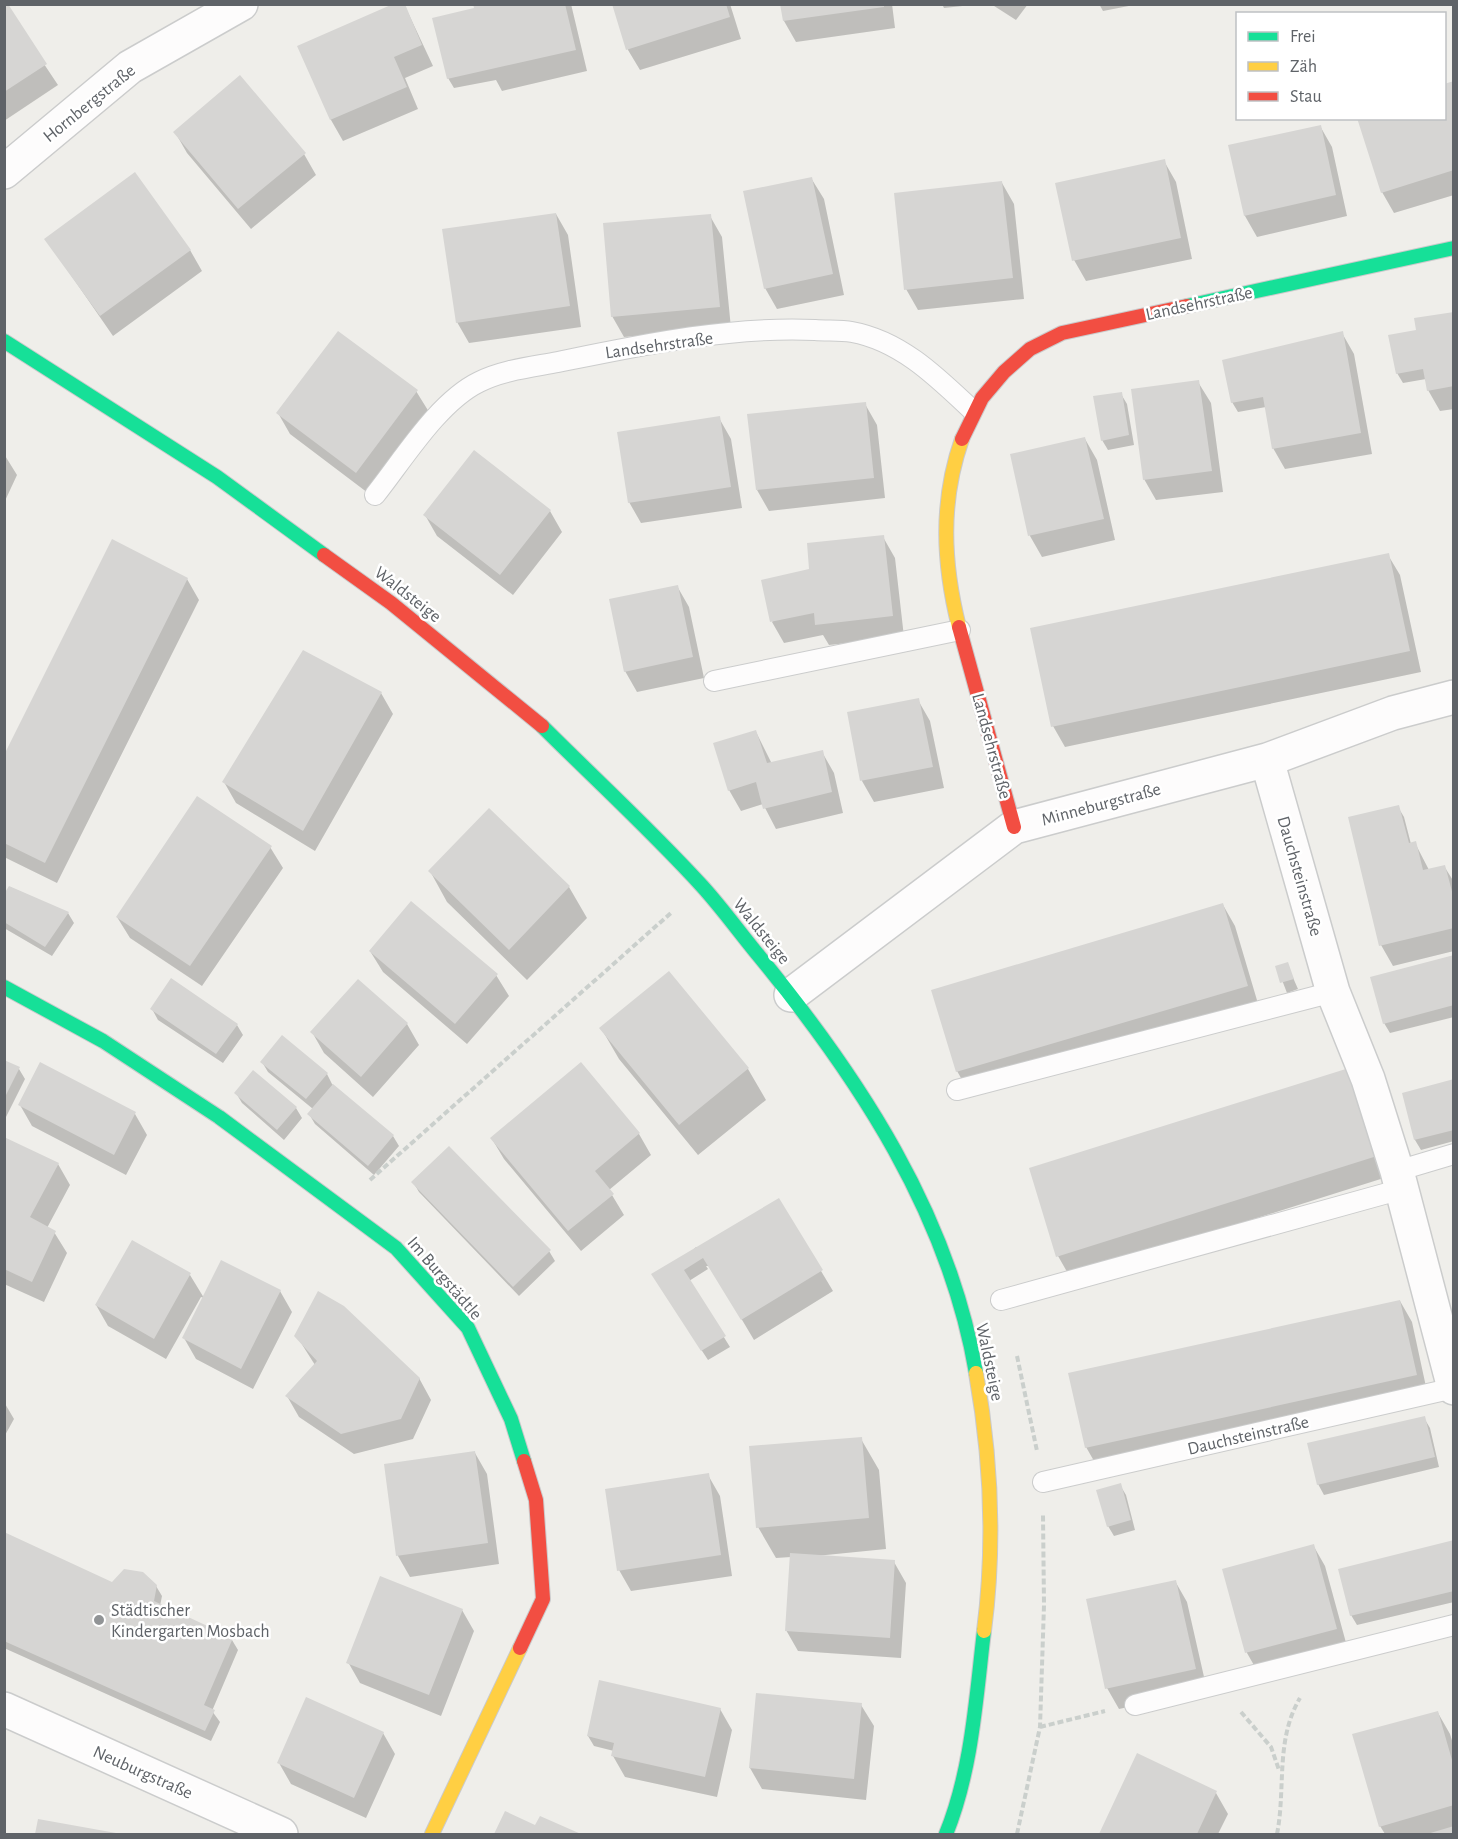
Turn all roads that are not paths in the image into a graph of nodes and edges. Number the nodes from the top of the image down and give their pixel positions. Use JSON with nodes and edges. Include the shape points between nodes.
{"nodes":[{"id":1,"x":241,"y":4,"type":"edge"},
{"id":2,"x":4,"y":172,"type":"edge"},
{"id":3,"x":1454,"y":248,"type":"edge"},
{"id":4,"x":4,"y":341,"type":"edge"},
{"id":5,"x":972,"y":410,"type":"junction"},
{"id":6,"x":375,"y":495,"type":"dead end"},
{"id":7,"x":960,"y":630,"type":"junction"},
{"id":8,"x":714,"y":681,"type":"dead end"},
{"id":9,"x":1454,"y":697,"type":"edge"},
{"id":10,"x":1267,"y":759,"type":"junction"},
{"id":11,"x":1014,"y":827,"type":"junction"},
{"id":12,"x":4,"y":987,"type":"edge"},
{"id":13,"x":1333,"y":992,"type":"junction"},
{"id":14,"x":791,"y":995,"type":"junction"},
{"id":15,"x":957,"y":1090,"type":"dead end"},
{"id":16,"x":1454,"y":1154,"type":"edge"},
{"id":17,"x":1400,"y":1180,"type":"junction"},
{"id":18,"x":1001,"y":1300,"type":"dead end"},
{"id":19,"x":1448,"y":1341,"type":"edge"},
{"id":20,"x":1454,"y":1388,"type":"edge"},
{"id":21,"x":1043,"y":1482,"type":"dead end"},
{"id":22,"x":1454,"y":1625,"type":"edge"},
{"id":23,"x":1135,"y":1705,"type":"road end"},
{"id":24,"x":4,"y":1709,"type":"edge"},
{"id":25,"x":281,"y":1834,"type":"edge"},
{"id":26,"x":432,"y":1834,"type":"edge"},
{"id":27,"x":946,"y":1834,"type":"edge"}],
"edges":[{"from":1,"to":2,"type":"street","name":"Hornbergstraße","via":[[130,67]]},
{"from":3,"to":5,"type":"street","name":"Landsehrstraße","via":[[1062,333],[1021,354],[995,379]]},
{"from":4,"to":14,"type":"street","name":"Waldsteige","via":[[217,477],[391,603],[533,717],[702,886]]},
{"from":5,"to":6,"type":"lane","name":"Landsehrstraße","via":[[927,368],[891,346],[852,332],[784,329],[707,337],[601,353],[499,374],[479,382],[461,393],[432,423]]},
{"from":5,"to":7,"type":"street","name":"Landsehrstraße","via":[[946,504],[947,567]]},
{"from":7,"to":8,"type":"lane"},
{"from":7,"to":11,"type":"street","name":"Landsehrstraße"},
{"from":9,"to":10,"type":"street","name":"Minneburgstraße","via":[[1393,713]]},
{"from":10,"to":11,"type":"street","name":"Minneburgstraße"},
{"from":10,"to":13,"type":"street","name":"Dauchsteinstraße"},
{"from":11,"to":14,"type":"street","name":"Minneburgstraße"},
{"from":12,"to":26,"type":"street","name":"Im Burgstädtle","via":[[113,1048],[219,1117],[396,1248],[468,1328],[511,1419],[536,1500],[543,1599]]},
{"from":13,"to":15,"type":"lane"},
{"from":13,"to":17,"type":"street","name":"Dauchsteinstraße","via":[[1368,1079]]},
{"from":14,"to":27,"type":"street","name":"Waldsteige","via":[[873,1110],[919,1193],[954,1288],[973,1355],[986,1430],[991,1579],[970,1742],[958,1805]]},
{"from":16,"to":17,"type":"lane"},
{"from":17,"to":18,"type":"lane"},
{"from":17,"to":19,"type":"street","name":"Dauchsteinstraße"},
{"from":19,"to":20,"type":"street","name":"Dauchsteinstraße"},
{"from":20,"to":21,"type":"lane","name":"Dauchsteinstraße"},
{"from":22,"to":23,"type":"lane"},
{"from":24,"to":25,"type":"street","name":"Neuburgstraße"}]}
